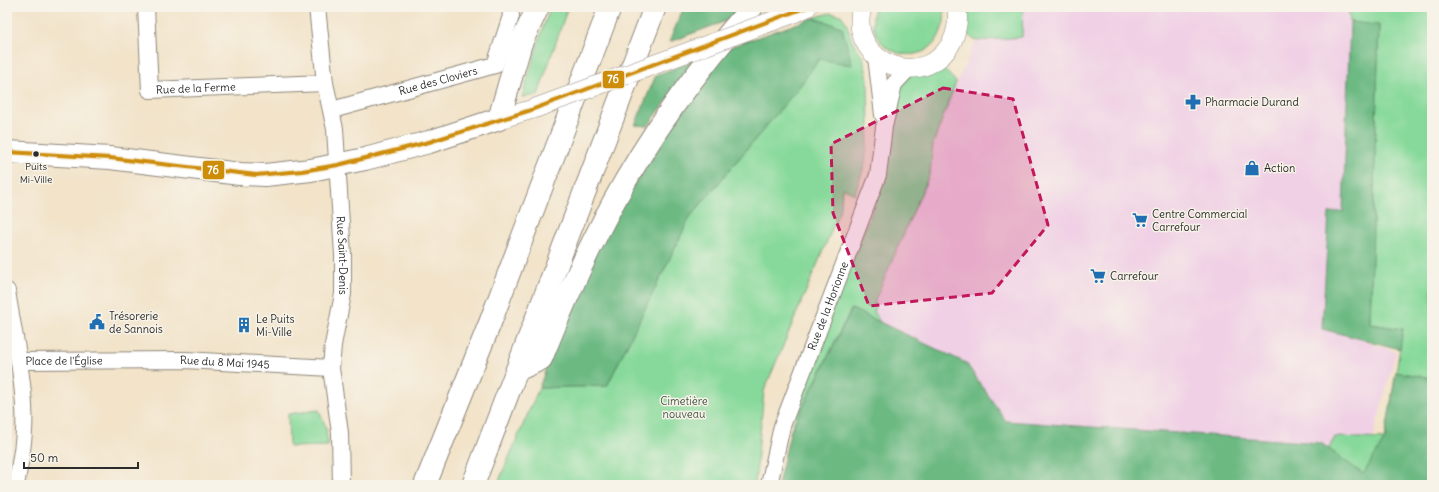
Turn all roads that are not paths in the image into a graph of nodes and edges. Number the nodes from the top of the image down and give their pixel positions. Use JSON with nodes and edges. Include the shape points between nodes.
{"nodes":[{"id":1,"x":146,"y":7,"type":"edge"},
{"id":2,"x":317,"y":7,"type":"edge"},
{"id":3,"x":538,"y":7,"type":"edge"},
{"id":4,"x":610,"y":7,"type":"edge"},
{"id":5,"x":655,"y":7,"type":"edge"},
{"id":6,"x":752,"y":7,"type":"edge"},
{"id":7,"x":807,"y":7,"type":"edge"},
{"id":8,"x":958,"y":9,"type":"edge"},
{"id":9,"x":855,"y":10,"type":"edge"},
{"id":10,"x":510,"y":12,"type":"edge"},
{"id":11,"x":876,"y":57,"type":"junction"},
{"id":12,"x":908,"y":69,"type":"junction"},
{"id":13,"x":325,"y":83,"type":"junction"},
{"id":14,"x":332,"y":110,"type":"junction"},
{"id":15,"x":499,"y":119,"type":"junction"},
{"id":16,"x":884,"y":127,"type":"junction"},
{"id":17,"x":7,"y":152,"type":"edge"},
{"id":18,"x":102,"y":158,"type":"junction"},
{"id":19,"x":338,"y":165,"type":"junction"},
{"id":20,"x":7,"y":167,"type":"edge"},
{"id":21,"x":7,"y":291,"type":"edge"},
{"id":22,"x":19,"y":360,"type":"junction"},
{"id":23,"x":118,"y":360,"type":"joint"},
{"id":24,"x":331,"y":368,"type":"junction"},
{"id":25,"x":517,"y":370,"type":"junction"},
{"id":26,"x":16,"y":485,"type":"edge"},
{"id":27,"x":341,"y":485,"type":"edge"},
{"id":28,"x":425,"y":485,"type":"edge"},
{"id":29,"x":473,"y":485,"type":"edge"},
{"id":30,"x":769,"y":485,"type":"edge"}],
"edges":[{"from":1,"to":13,"type":"street","name":"Rue de la Ferme","via":[[150,90]]},
{"from":2,"to":13,"type":"street","name":"Rue Saint-Denis"},
{"from":3,"to":15,"type":"main road","via":[[521,43]]},
{"from":4,"to":28,"type":"main road","via":[[490,323]]},
{"from":5,"to":25,"type":"main road"},
{"from":6,"to":25,"type":"main road","via":[[726,36],[635,163],[611,205],[541,359]]},
{"from":7,"to":15,"type":"street","bridge":true,"via":[[533,109]]},
{"from":8,"to":12,"type":"street","via":[[956,31],[951,45],[942,56],[926,66]]},
{"from":9,"to":11,"type":"street","via":[[860,32]]},
{"from":10,"to":14,"type":"street","name":"Rue des Cloviers","via":[[495,65]]},
{"from":11,"to":12,"type":"street","via":[[891,66]]},
{"from":11,"to":16,"type":"street","name":"Rue de la Horionne"},
{"from":12,"to":16,"type":"street","name":"Rue de la Horionne","via":[[894,84]]},
{"from":13,"to":14,"type":"street","name":"Rue Saint-Denis"},
{"from":14,"to":19,"type":"street","name":"Rue Saint-Denis"},
{"from":15,"to":19,"type":"main road","via":[[429,142]]},
{"from":16,"to":30,"type":"street","name":"Rue de la Horionne","via":[[878,175],[782,426]]},
{"from":17,"to":18,"type":"main road"},
{"from":18,"to":19,"type":"main road","via":[[256,175]]},
{"from":18,"to":20,"type":"main road"},
{"from":19,"to":24,"type":"street","name":"Rue Saint-Denis","via":[[344,278]]},
{"from":21,"to":22,"type":"street"},
{"from":22,"to":23,"type":"street","name":"Place de l'Église"},
{"from":22,"to":26,"type":"street","name":"Place de l'Église","via":[[24,407],[24,440]]},
{"from":23,"to":24,"type":"street","name":"Rue du 8 Mai 1945","via":[[185,360]]},
{"from":24,"to":27,"type":"street","name":"Rue Saint-Denis","via":[[340,433]]},
{"from":25,"to":29,"type":"main road"}]}
